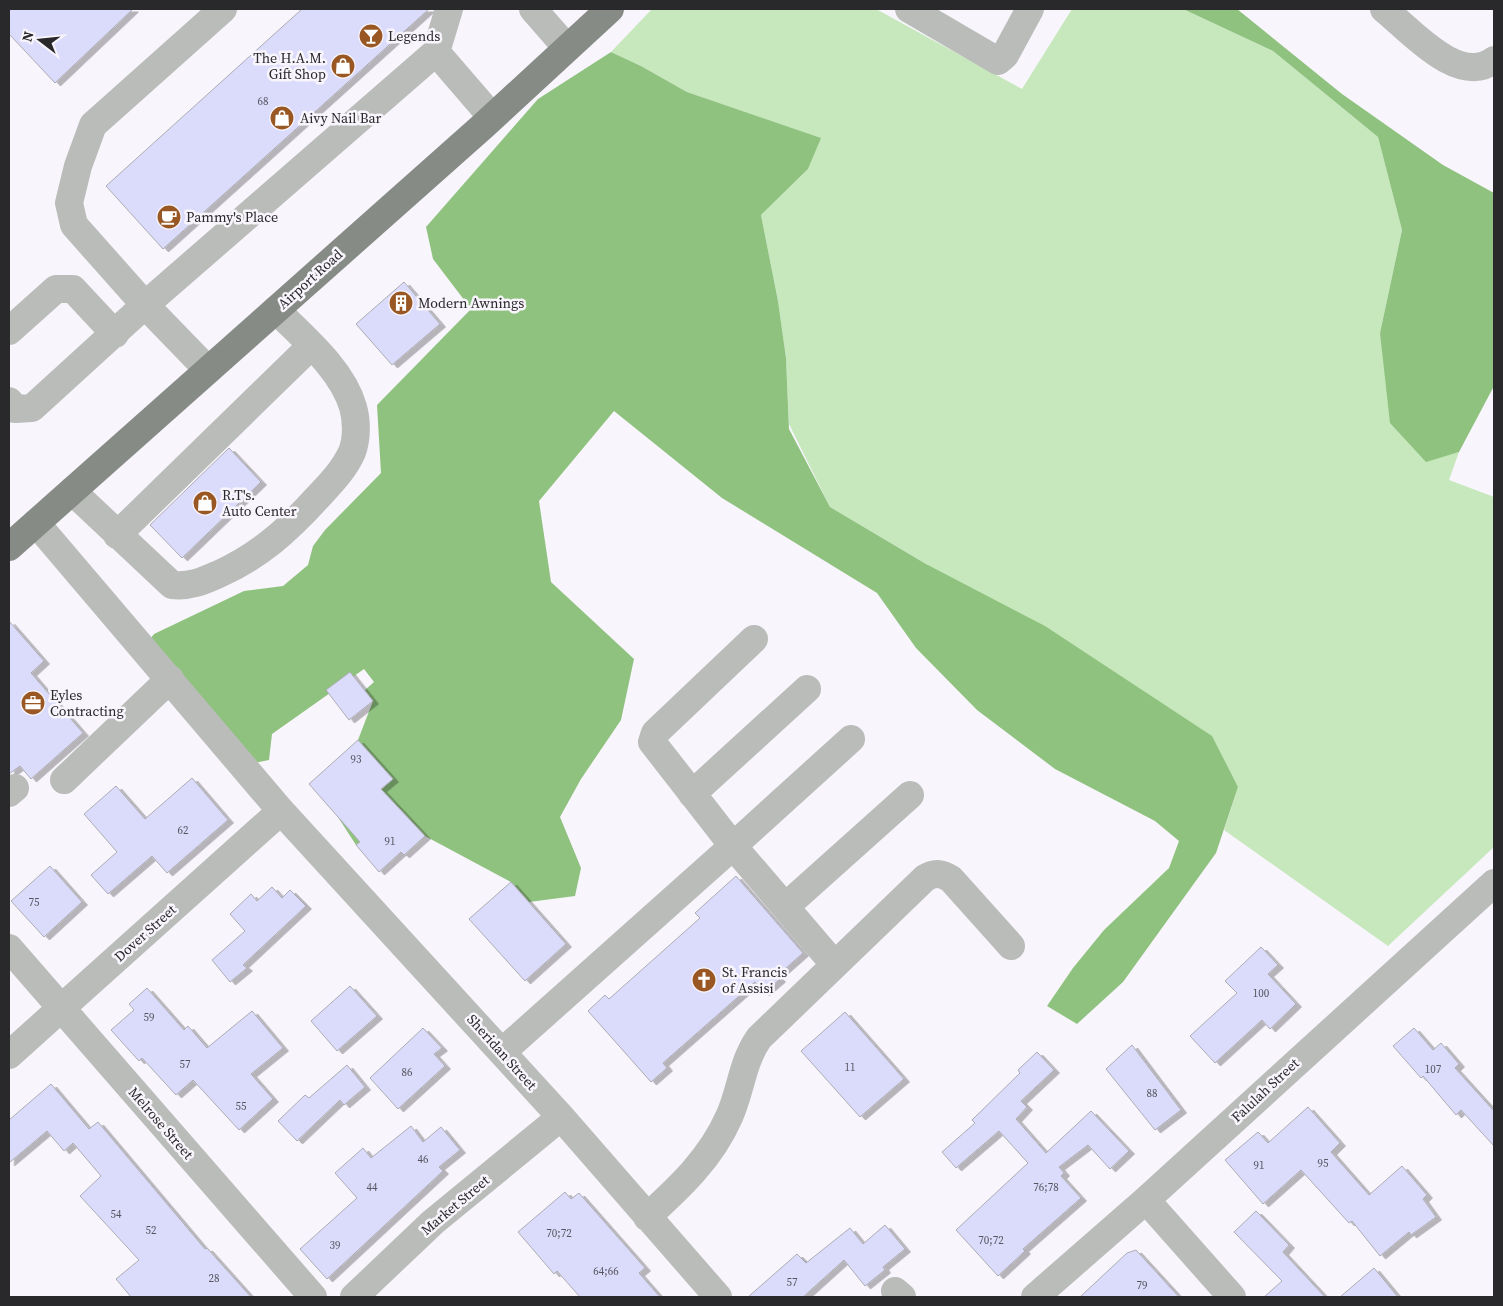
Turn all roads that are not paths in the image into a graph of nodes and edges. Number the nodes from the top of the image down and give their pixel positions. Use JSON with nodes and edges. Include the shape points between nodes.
{"nodes":[{"id":1,"x":223,"y":9,"type":"edge"},
{"id":2,"x":450,"y":9,"type":"edge"},
{"id":3,"x":532,"y":9,"type":"edge"},
{"id":4,"x":610,"y":9,"type":"edge"},
{"id":5,"x":909,"y":9,"type":"edge"},
{"id":6,"x":1030,"y":9,"type":"edge"},
{"id":7,"x":1384,"y":9,"type":"edge"},
{"id":8,"x":941,"y":17,"type":"edge"},
{"id":9,"x":567,"y":48,"type":"junction"},
{"id":10,"x":436,"y":52,"type":"junction"},
{"id":11,"x":1494,"y":60,"type":"edge"},
{"id":12,"x":492,"y":117,"type":"junction"},
{"id":13,"x":145,"y":305,"type":"junction"},
{"id":14,"x":276,"y":310,"type":"junction"},
{"id":15,"x":9,"y":331,"type":"edge"},
{"id":16,"x":114,"y":334,"type":"junction"},
{"id":17,"x":311,"y":346,"type":"junction"},
{"id":18,"x":208,"y":370,"type":"junction"},
{"id":19,"x":9,"y":401,"type":"edge"},
{"id":20,"x":72,"y":491,"type":"junction"},
{"id":21,"x":36,"y":523,"type":"junction"},
{"id":22,"x":117,"y":534,"type":"junction"},
{"id":23,"x":9,"y":547,"type":"edge"},
{"id":24,"x":754,"y":639,"type":"dead end"},
{"id":25,"x":170,"y":679,"type":"junction"},
{"id":26,"x":807,"y":689,"type":"dead end"},
{"id":27,"x":851,"y":739,"type":"dead end"},
{"id":28,"x":64,"y":780,"type":"dead end"},
{"id":29,"x":692,"y":794,"type":"junction"},
{"id":30,"x":910,"y":795,"type":"dead end"},
{"id":31,"x":281,"y":811,"type":"junction"},
{"id":32,"x":733,"y":846,"type":"junction"},
{"id":33,"x":1491,"y":890,"type":"edge"},
{"id":34,"x":785,"y":907,"type":"junction"},
{"id":35,"x":1012,"y":946,"type":"dead end"},
{"id":36,"x":9,"y":948,"type":"edge"},
{"id":37,"x":834,"y":964,"type":"junction"},
{"id":38,"x":62,"y":1009,"type":"junction"},
{"id":39,"x":502,"y":1052,"type":"junction"},
{"id":40,"x":9,"y":1055,"type":"edge"},
{"id":41,"x":561,"y":1117,"type":"junction"},
{"id":42,"x":1146,"y":1200,"type":"junction"},
{"id":43,"x":647,"y":1216,"type":"junction"},
{"id":44,"x":313,"y":1297,"type":"edge"},
{"id":45,"x":354,"y":1297,"type":"edge"},
{"id":46,"x":718,"y":1297,"type":"edge"},
{"id":47,"x":1035,"y":1297,"type":"edge"},
{"id":48,"x":1232,"y":1297,"type":"edge"}],
"edges":[{"from":1,"to":13,"type":"street","via":[[93,125],[78,166],[69,203],[74,226]]},
{"from":2,"to":10,"type":"street"},
{"from":3,"to":9,"type":"street"},
{"from":4,"to":9,"type":"main road","name":"Airport Road"},
{"from":5,"to":8,"type":"street"},
{"from":6,"to":8,"type":"street","via":[[1005,55],[998,61]]},
{"from":7,"to":11,"type":"street","via":[[1446,60],[1473,68],[1488,65]]},
{"from":9,"to":12,"type":"main road","name":"Airport Road"},
{"from":10,"to":12,"type":"street"},
{"from":10,"to":13,"type":"street"},
{"from":12,"to":14,"type":"main road","name":"Airport Road"},
{"from":13,"to":16,"type":"street"},
{"from":13,"to":18,"type":"street"},
{"from":14,"to":17,"type":"street"},
{"from":14,"to":18,"type":"main road","name":"Airport Road"},
{"from":15,"to":16,"type":"street","via":[[56,290],[73,289]]},
{"from":16,"to":19,"type":"street","via":[[32,408],[15,409]]},
{"from":17,"to":22,"type":"street"},
{"from":17,"to":22,"type":"street","via":[[346,391],[354,408],[356,433],[352,452],[339,474],[292,526],[245,563],[183,587],[162,578]]},
{"from":18,"to":20,"type":"main road","name":"Airport Road"},
{"from":20,"to":21,"type":"main road","name":"Airport Road"},
{"from":20,"to":22,"type":"street"},
{"from":21,"to":23,"type":"main road","name":"Airport Road"},
{"from":21,"to":25,"type":"street","name":"Sheridan Street"},
{"from":24,"to":29,"type":"street","via":[[652,739],[654,747]]},
{"from":25,"to":28,"type":"street"},
{"from":25,"to":31,"type":"street","name":"Sheridan Street"},
{"from":26,"to":29,"type":"street"},
{"from":27,"to":32,"type":"street"},
{"from":29,"to":32,"type":"street"},
{"from":30,"to":34,"type":"street"},
{"from":31,"to":38,"type":"street","name":"Dover Street"},
{"from":31,"to":39,"type":"street","name":"Sheridan Street"},
{"from":32,"to":34,"type":"street"},
{"from":32,"to":39,"type":"street"},
{"from":33,"to":42,"type":"street","name":"Falulah Street","via":[[1310,1049]]},
{"from":34,"to":37,"type":"street"},
{"from":35,"to":37,"type":"street","via":[[951,879],[941,873],[933,873]]},
{"from":36,"to":38,"type":"street","name":"Melrose Street"},
{"from":37,"to":43,"type":"street","via":[[767,1029],[751,1050],[719,1138],[701,1164]]},
{"from":38,"to":40,"type":"street","name":"Dover Street"},
{"from":38,"to":44,"type":"street","name":"Melrose Street"},
{"from":39,"to":41,"type":"street","name":"Sheridan Street"},
{"from":41,"to":43,"type":"street","name":"Sheridan Street"},
{"from":41,"to":45,"type":"street","name":"Market Street","via":[[433,1222]]},
{"from":42,"to":47,"type":"street","name":"Falulah Street"},
{"from":42,"to":48,"type":"street"},
{"from":43,"to":46,"type":"street","name":"Sheridan Street"}]}
